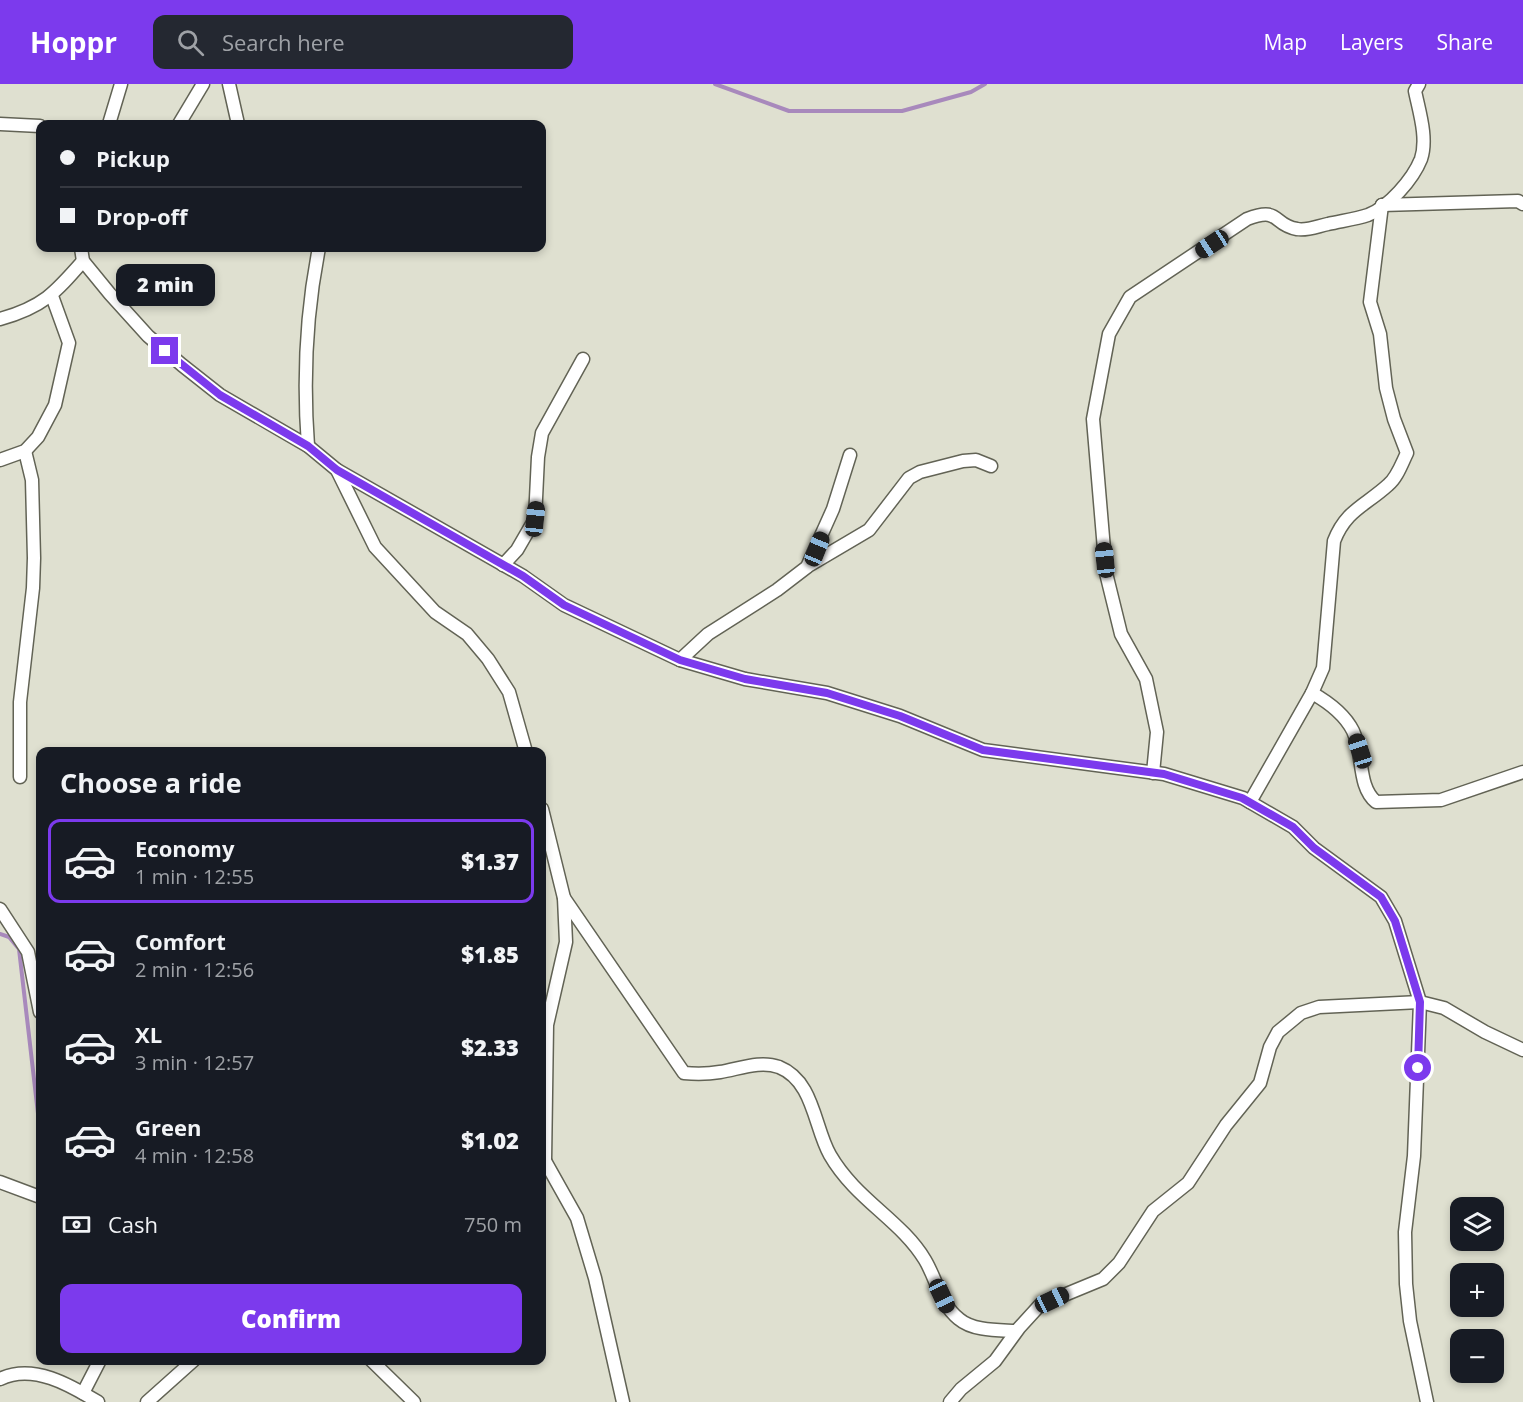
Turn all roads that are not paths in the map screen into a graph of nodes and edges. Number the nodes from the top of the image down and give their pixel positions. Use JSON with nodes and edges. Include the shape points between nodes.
{"nodes":[{"id":1,"x":121,"y":84,"type":"edge"},
{"id":2,"x":203,"y":84,"type":"edge"},
{"id":3,"x":229,"y":84,"type":"edge"},
{"id":4,"x":1419,"y":84,"type":"edge"},
{"id":5,"x":110,"y":120,"type":"edge"},
{"id":6,"x":181,"y":120,"type":"edge"},
{"id":7,"x":237,"y":120,"type":"edge"},
{"id":8,"x":0,"y":124,"type":"edge"},
{"id":9,"x":36,"y":126,"type":"edge"},
{"id":10,"x":1523,"y":204,"type":"edge"},
{"id":11,"x":1382,"y":205,"type":"junction"},
{"id":12,"x":82,"y":252,"type":"edge"},
{"id":13,"x":319,"y":252,"type":"edge"},
{"id":14,"x":83,"y":261,"type":"junction"},
{"id":15,"x":52,"y":296,"type":"junction"},
{"id":16,"x":0,"y":319,"type":"edge"},
{"id":17,"x":583,"y":359,"type":"dead end"},
{"id":18,"x":308,"y":446,"type":"junction"},
{"id":19,"x":25,"y":452,"type":"junction"},
{"id":20,"x":850,"y":455,"type":"dead end"},
{"id":21,"x":0,"y":460,"type":"edge"},
{"id":22,"x":991,"y":466,"type":"dead end"},
{"id":23,"x":337,"y":470,"type":"junction"},
{"id":24,"x":503,"y":565,"type":"junction"},
{"id":25,"x":807,"y":567,"type":"junction"},
{"id":26,"x":680,"y":660,"type":"junction"},
{"id":27,"x":1312,"y":693,"type":"junction"},
{"id":28,"x":525,"y":747,"type":"edge"},
{"id":29,"x":1523,"y":772,"type":"edge"},
{"id":30,"x":1153,"y":773,"type":"junction"},
{"id":31,"x":20,"y":777,"type":"dead end"},
{"id":32,"x":1250,"y":802,"type":"junction"},
{"id":33,"x":546,"y":825,"type":"edge"},
{"id":34,"x":564,"y":898,"type":"junction"},
{"id":35,"x":0,"y":909,"type":"edge"},
{"id":36,"x":36,"y":992,"type":"edge"},
{"id":37,"x":1420,"y":1002,"type":"junction"},
{"id":38,"x":546,"y":1025,"type":"edge"},
{"id":39,"x":1523,"y":1050,"type":"edge"},
{"id":40,"x":546,"y":1169,"type":"edge"},
{"id":41,"x":0,"y":1182,"type":"edge"},
{"id":42,"x":36,"y":1196,"type":"edge"},
{"id":43,"x":1016,"y":1331,"type":"junction"},
{"id":44,"x":97,"y":1365,"type":"edge"},
{"id":45,"x":188,"y":1365,"type":"edge"},
{"id":46,"x":376,"y":1365,"type":"edge"},
{"id":47,"x":0,"y":1378,"type":"edge"},
{"id":48,"x":83,"y":1393,"type":"junction"},
{"id":49,"x":98,"y":1402,"type":"edge"},
{"id":50,"x":147,"y":1402,"type":"edge"},
{"id":51,"x":414,"y":1402,"type":"edge"},
{"id":52,"x":623,"y":1402,"type":"edge"},
{"id":53,"x":950,"y":1402,"type":"edge"},
{"id":54,"x":1427,"y":1402,"type":"edge"}],
"edges":[{"from":1,"to":5,"type":"street"},
{"from":2,"to":6,"type":"street"},
{"from":3,"to":7,"type":"street"},
{"from":4,"to":11,"type":"street","via":[[1415,91],[1421,121],[1421,158],[1404,186]]},
{"from":8,"to":9,"type":"street"},
{"from":10,"to":11,"type":"street","via":[[1518,201]]},
{"from":11,"to":27,"type":"street","via":[[1370,302],[1380,334],[1389,399],[1407,453],[1390,484],[1353,511],[1341,524],[1334,541],[1323,668]]},
{"from":11,"to":30,"type":"street","via":[[1370,214],[1306,229],[1289,227],[1276,216],[1264,213],[1247,219],[1130,297],[1109,334],[1093,419],[1106,573],[1121,634],[1146,679],[1157,732]]},
{"from":12,"to":14,"type":"street"},
{"from":13,"to":18,"type":"street","via":[[311,289],[305,375]]},
{"from":14,"to":15,"type":"street"},
{"from":14,"to":18,"type":"street","via":[[148,336],[182,365],[220,395]]},
{"from":15,"to":16,"type":"street"},
{"from":15,"to":19,"type":"street","via":[[69,344],[55,405]]},
{"from":17,"to":24,"type":"street","via":[[542,433],[535,519]]},
{"from":18,"to":23,"type":"street"},
{"from":19,"to":21,"type":"street"},
{"from":19,"to":31,"type":"street","via":[[32,480],[34,558],[20,702]]},
{"from":20,"to":25,"type":"street","via":[[833,509]]},
{"from":22,"to":25,"type":"street","via":[[976,460],[963,461],[909,478],[869,530]]},
{"from":23,"to":24,"type":"street"},
{"from":23,"to":28,"type":"street","via":[[375,547],[435,612],[466,634],[488,659],[509,692]]},
{"from":24,"to":26,"type":"street","via":[[564,605]]},
{"from":25,"to":26,"type":"street","via":[[708,634]]},
{"from":26,"to":30,"type":"street","via":[[745,679],[827,693],[900,716],[983,750]]},
{"from":27,"to":29,"type":"street","via":[[1331,704],[1353,730],[1367,795],[1376,802],[1441,800]]},
{"from":27,"to":32,"type":"street"},
{"from":30,"to":32,"type":"street","via":[[1208,786]]},
{"from":32,"to":37,"type":"street","via":[[1293,827],[1314,848],[1381,897],[1398,929]]},
{"from":33,"to":34,"type":"street"},
{"from":34,"to":38,"type":"street","via":[[566,942]]},
{"from":34,"to":43,"type":"street","via":[[684,1073],[719,1072],[762,1064],[779,1067],[792,1077],[807,1093],[829,1154],[869,1204],[915,1246],[927,1262],[947,1308],[960,1321],[973,1326]]},
{"from":35,"to":36,"type":"street","via":[[28,952]]},
{"from":37,"to":39,"type":"street","via":[[1444,1008]]},
{"from":37,"to":43,"type":"street","via":[[1319,1007],[1288,1022],[1270,1047],[1260,1083],[1226,1125],[1188,1183],[1153,1211],[1119,1263],[1103,1279],[1040,1305]]},
{"from":37,"to":54,"type":"street","via":[[1406,1284]]},
{"from":40,"to":52,"type":"street","via":[[577,1218]]},
{"from":41,"to":42,"type":"street"},
{"from":43,"to":53,"type":"street","via":[[995,1361]]},
{"from":44,"to":48,"type":"street"},
{"from":45,"to":50,"type":"street"},
{"from":46,"to":51,"type":"street"},
{"from":47,"to":48,"type":"street","via":[[29,1372]]},
{"from":48,"to":49,"type":"street"}]}
